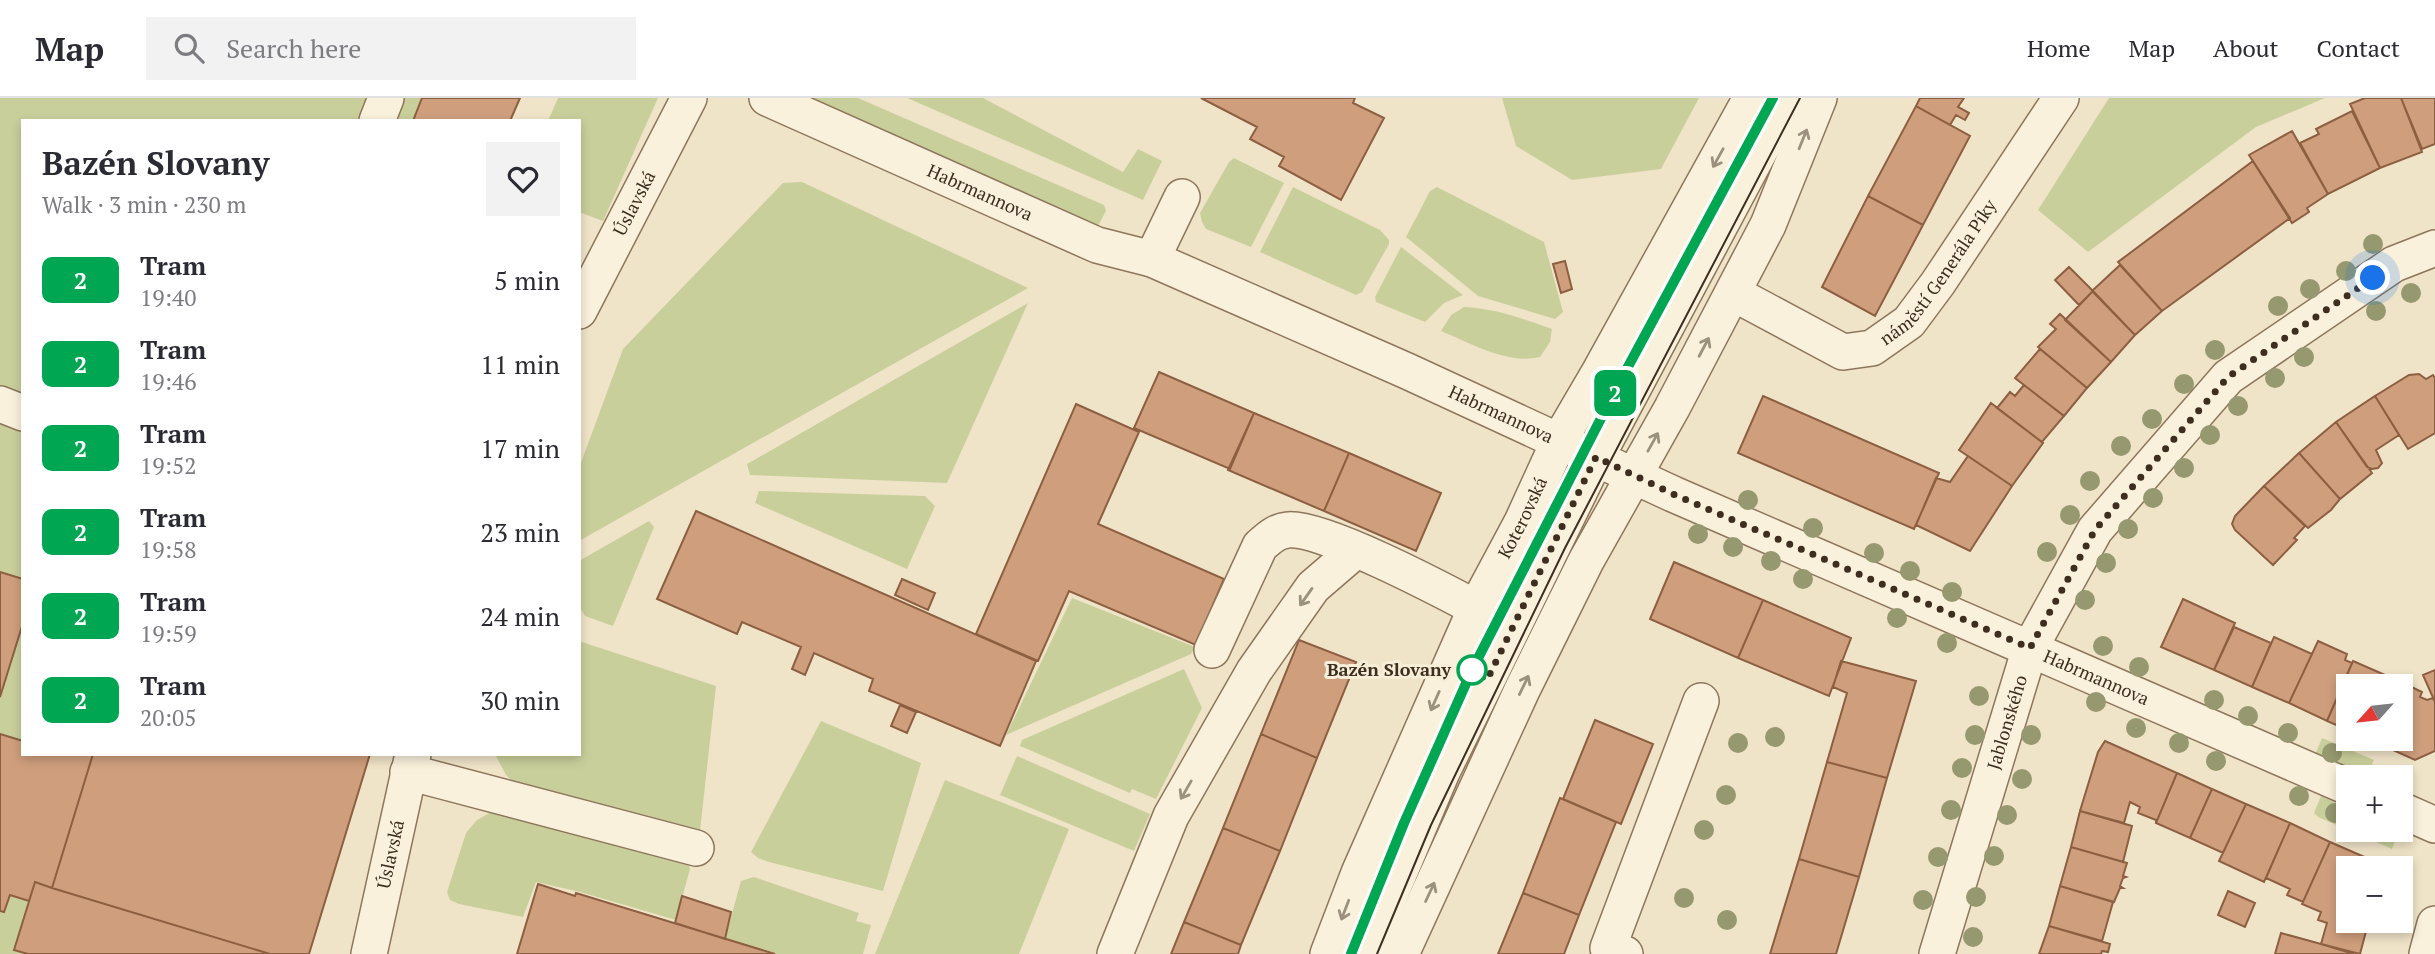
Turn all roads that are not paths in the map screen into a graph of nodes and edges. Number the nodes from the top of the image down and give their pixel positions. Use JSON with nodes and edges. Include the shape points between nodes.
{"nodes":[{"id":1,"x":386,"y":98,"type":"edge"},
{"id":2,"x":689,"y":98,"type":"edge"},
{"id":3,"x":767,"y":98,"type":"edge"},
{"id":4,"x":1751,"y":98,"type":"edge"},
{"id":5,"x":1788,"y":98,"type":"edge"},
{"id":6,"x":1819,"y":98,"type":"edge"},
{"id":7,"x":2061,"y":98,"type":"edge"},
{"id":8,"x":378,"y":119,"type":"edge"},
{"id":9,"x":1182,"y":197,"type":"dead end"},
{"id":10,"x":2435,"y":248,"type":"edge"},
{"id":11,"x":1152,"y":259,"type":"junction"},
{"id":12,"x":1733,"y":293,"type":"junction"},
{"id":13,"x":581,"y":307,"type":"edge"},
{"id":14,"x":0,"y":404,"type":"edge"},
{"id":15,"x":21,"y":412,"type":"edge"},
{"id":16,"x":1559,"y":441,"type":"junction"},
{"id":17,"x":1596,"y":457,"type":"junction"},
{"id":18,"x":1634,"y":476,"type":"junction"},
{"id":19,"x":1356,"y":550,"type":"junction"},
{"id":20,"x":1476,"y":608,"type":"junction"},
{"id":21,"x":2030,"y":648,"type":"junction"},
{"id":22,"x":1212,"y":650,"type":"dead end"},
{"id":23,"x":1702,"y":701,"type":"dead end"},
{"id":24,"x":411,"y":763,"type":"edge"},
{"id":25,"x":2336,"y":783,"type":"edge"},
{"id":26,"x":2413,"y":815,"type":"edge"},
{"id":27,"x":2435,"y":825,"type":"edge"},
{"id":28,"x":696,"y":848,"type":"dead end"},
{"id":29,"x":2435,"y":924,"type":"edge"},
{"id":30,"x":1613,"y":952,"type":"edge"},
{"id":31,"x":369,"y":954,"type":"edge"},
{"id":32,"x":1115,"y":954,"type":"edge"},
{"id":33,"x":1328,"y":954,"type":"edge"},
{"id":34,"x":1365,"y":954,"type":"edge"},
{"id":35,"x":1401,"y":954,"type":"edge"},
{"id":36,"x":1937,"y":954,"type":"edge"},
{"id":37,"x":2427,"y":954,"type":"edge"}],
"edges":[{"from":1,"to":8,"type":"street"},
{"from":2,"to":13,"type":"street","name":"Úslavská"},
{"from":3,"to":11,"type":"street","name":"Habrmannova","via":[[1097,245]]},
{"from":4,"to":16,"type":"street","name":"Koterovská","one_way":true},
{"from":5,"to":17,"type":"street"},
{"from":12,"to":6,"type":"street","one_way":true,"via":[[1768,225]]},
{"from":7,"to":12,"type":"street","name":"náměstí Generála Píky","via":[[1909,323],[1872,348],[1843,352]]},
{"from":9,"to":11,"type":"street"},
{"from":10,"to":21,"type":"street","name":"Jablonského","via":[[2394,264],[2228,377],[2095,530]]},
{"from":11,"to":16,"type":"street","name":"Habrmannova"},
{"from":18,"to":12,"type":"street","one_way":true},
{"from":14,"to":15,"type":"street"},
{"from":16,"to":17,"type":"street","name":"Habrmannova"},
{"from":16,"to":20,"type":"street","name":"Koterovská"},
{"from":17,"to":18,"type":"street","name":"Habrmannova"},
{"from":17,"to":34,"type":"street","via":[[1442,772]]},
{"from":18,"to":21,"type":"street","name":"Habrmannova"},
{"from":35,"to":18,"type":"street","one_way":true,"via":[[1522,690]]},
{"from":19,"to":20,"type":"street"},
{"from":19,"to":22,"type":"street","via":[[1304,530],[1272,534],[1260,545]]},
{"from":19,"to":32,"type":"street","one_way":true,"via":[[1313,587],[1254,671],[1171,816]]},
{"from":20,"to":33,"type":"street","name":"Koterovská","one_way":true},
{"from":21,"to":25,"type":"street","name":"Habrmannova"},
{"from":21,"to":36,"type":"street","name":"Jablonského"},
{"from":23,"to":30,"type":"street"},
{"from":24,"to":28,"type":"street"},
{"from":24,"to":31,"type":"street","name":"Úslavská"},
{"from":26,"to":27,"type":"street"},
{"from":29,"to":37,"type":"street"}]}
